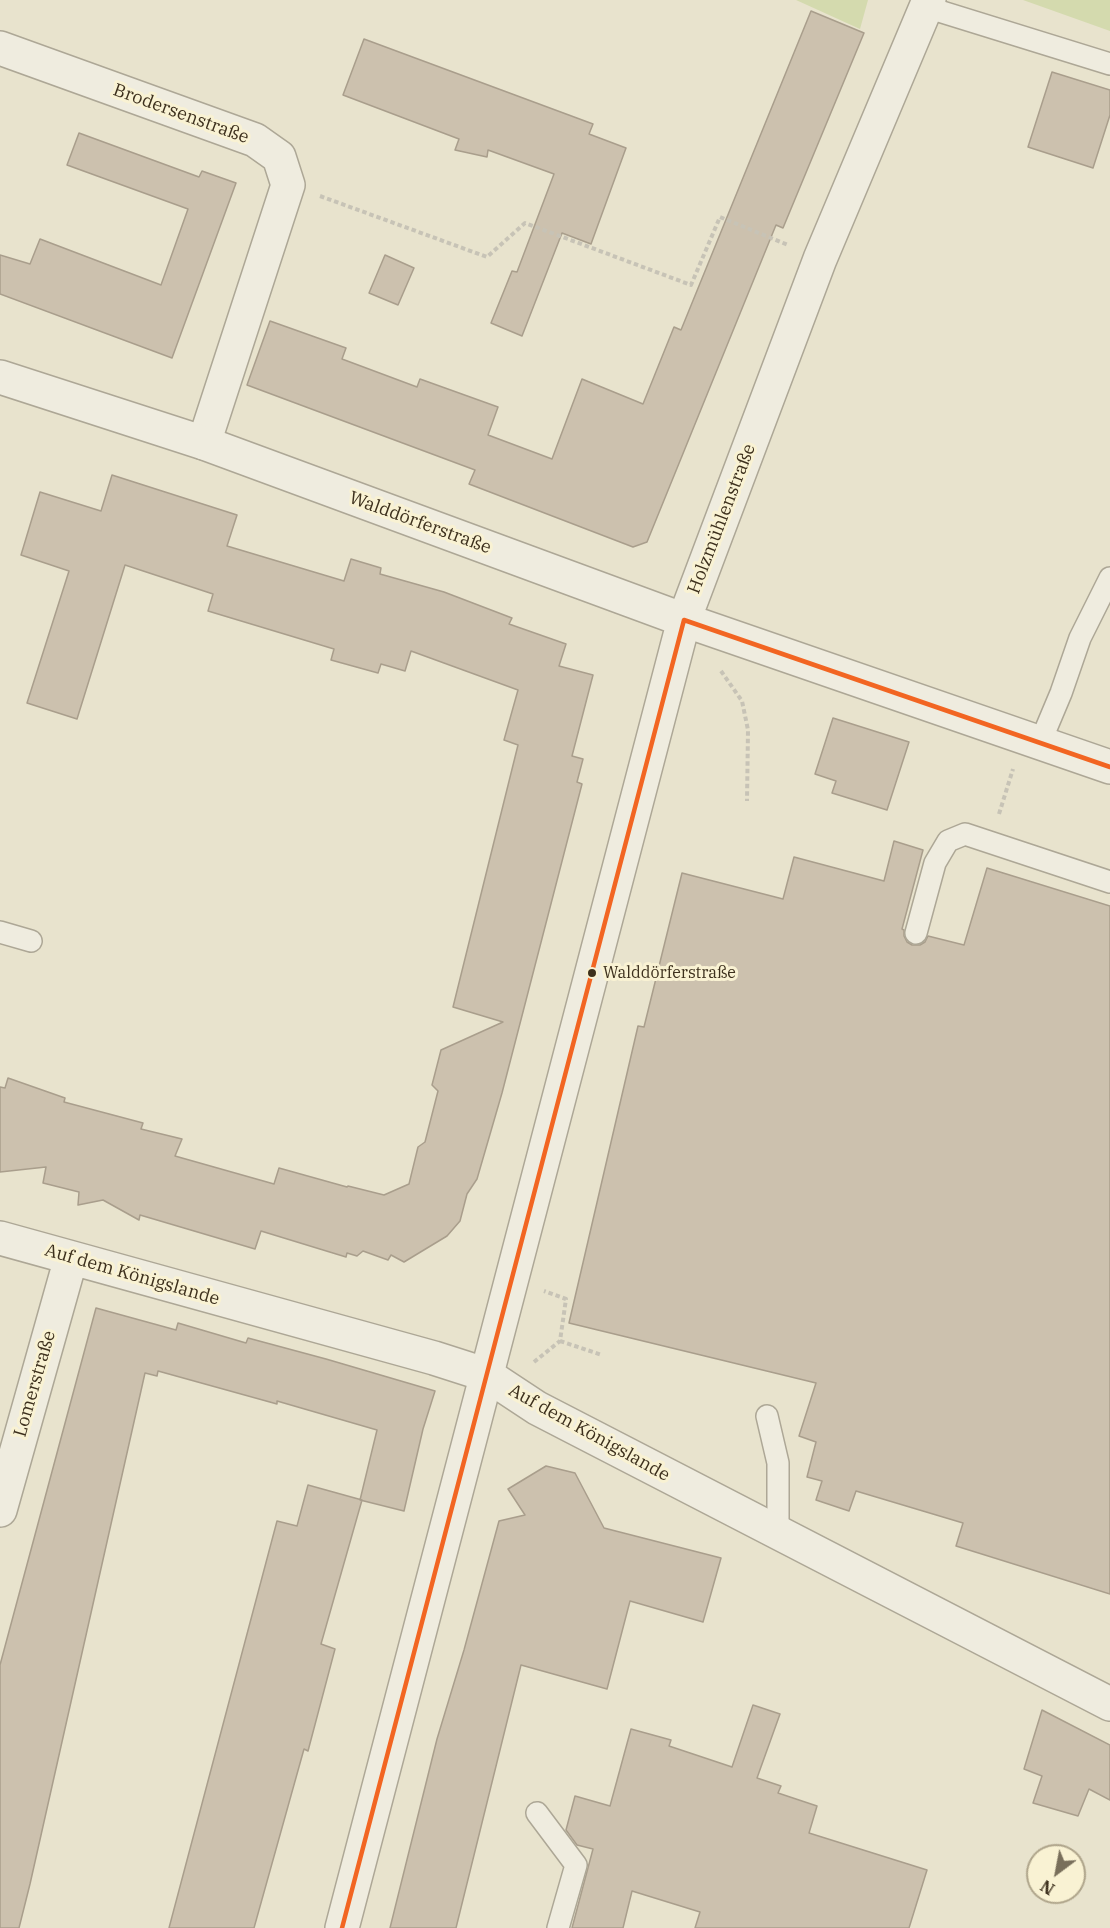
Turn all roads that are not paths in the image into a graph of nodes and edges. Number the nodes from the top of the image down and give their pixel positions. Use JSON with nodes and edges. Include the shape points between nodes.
{"nodes":[{"id":1,"x":928,"y":4,"type":"edge"},
{"id":2,"x":0,"y":48,"type":"edge"},
{"id":3,"x":1110,"y":64,"type":"edge"},
{"id":4,"x":0,"y":377,"type":"edge"},
{"id":5,"x":204,"y":443,"type":"junction"},
{"id":6,"x":1110,"y":578,"type":"edge"},
{"id":7,"x":684,"y":620,"type":"junction"},
{"id":8,"x":1040,"y":743,"type":"junction"},
{"id":9,"x":1110,"y":767,"type":"edge"},
{"id":10,"x":1110,"y":882,"type":"edge"},
{"id":11,"x":0,"y":932,"type":"edge"},
{"id":12,"x":916,"y":933,"type":"dead end"},
{"id":13,"x":31,"y":941,"type":"dead end"},
{"id":14,"x":0,"y":1238,"type":"edge"},
{"id":15,"x":71,"y":1258,"type":"junction"},
{"id":16,"x":487,"y":1375,"type":"junction"},
{"id":17,"x":767,"y":1416,"type":"dead end"},
{"id":18,"x":0,"y":1510,"type":"edge"},
{"id":19,"x":778,"y":1532,"type":"junction"},
{"id":20,"x":1110,"y":1704,"type":"edge"},
{"id":21,"x":537,"y":1813,"type":"dead end"},
{"id":22,"x":342,"y":1928,"type":"edge"},
{"id":23,"x":558,"y":1928,"type":"edge"}],
"edges":[{"from":1,"to":3,"type":"lane"},
{"from":1,"to":7,"type":"street","name":"Holzmühlenstraße","via":[[820,259]]},
{"from":2,"to":5,"type":"street","name":"Brodersenstraße","via":[[255,140],[279,157],[288,185]]},
{"from":4,"to":5,"type":"street","name":"Walddörferstraße"},
{"from":5,"to":7,"type":"street","name":"Walddörferstraße"},
{"from":6,"to":8,"type":"lane","via":[[1080,639]]},
{"from":7,"to":8,"type":"street","name":"Walddörferstraße"},
{"from":7,"to":16,"type":"street","name":"Holzmühlenstraße"},
{"from":8,"to":9,"type":"street","name":"Walddörferstraße"},
{"from":10,"to":12,"type":"lane","via":[[965,834],[948,841],[935,863]]},
{"from":11,"to":13,"type":"lane"},
{"from":14,"to":15,"type":"street","name":"Auf dem Königslande"},
{"from":15,"to":16,"type":"street","name":"Auf dem Königslande"},
{"from":15,"to":18,"type":"street","name":"Lomerstraße"},
{"from":16,"to":19,"type":"street","name":"Auf dem Königslande","via":[[537,1408]]},
{"from":16,"to":22,"type":"street","name":"Holzmühlenstraße"},
{"from":17,"to":19,"type":"lane","via":[[778,1462]]},
{"from":19,"to":20,"type":"street","name":"Auf dem Königslande"},
{"from":21,"to":23,"type":"lane","via":[[576,1865]]}]}
